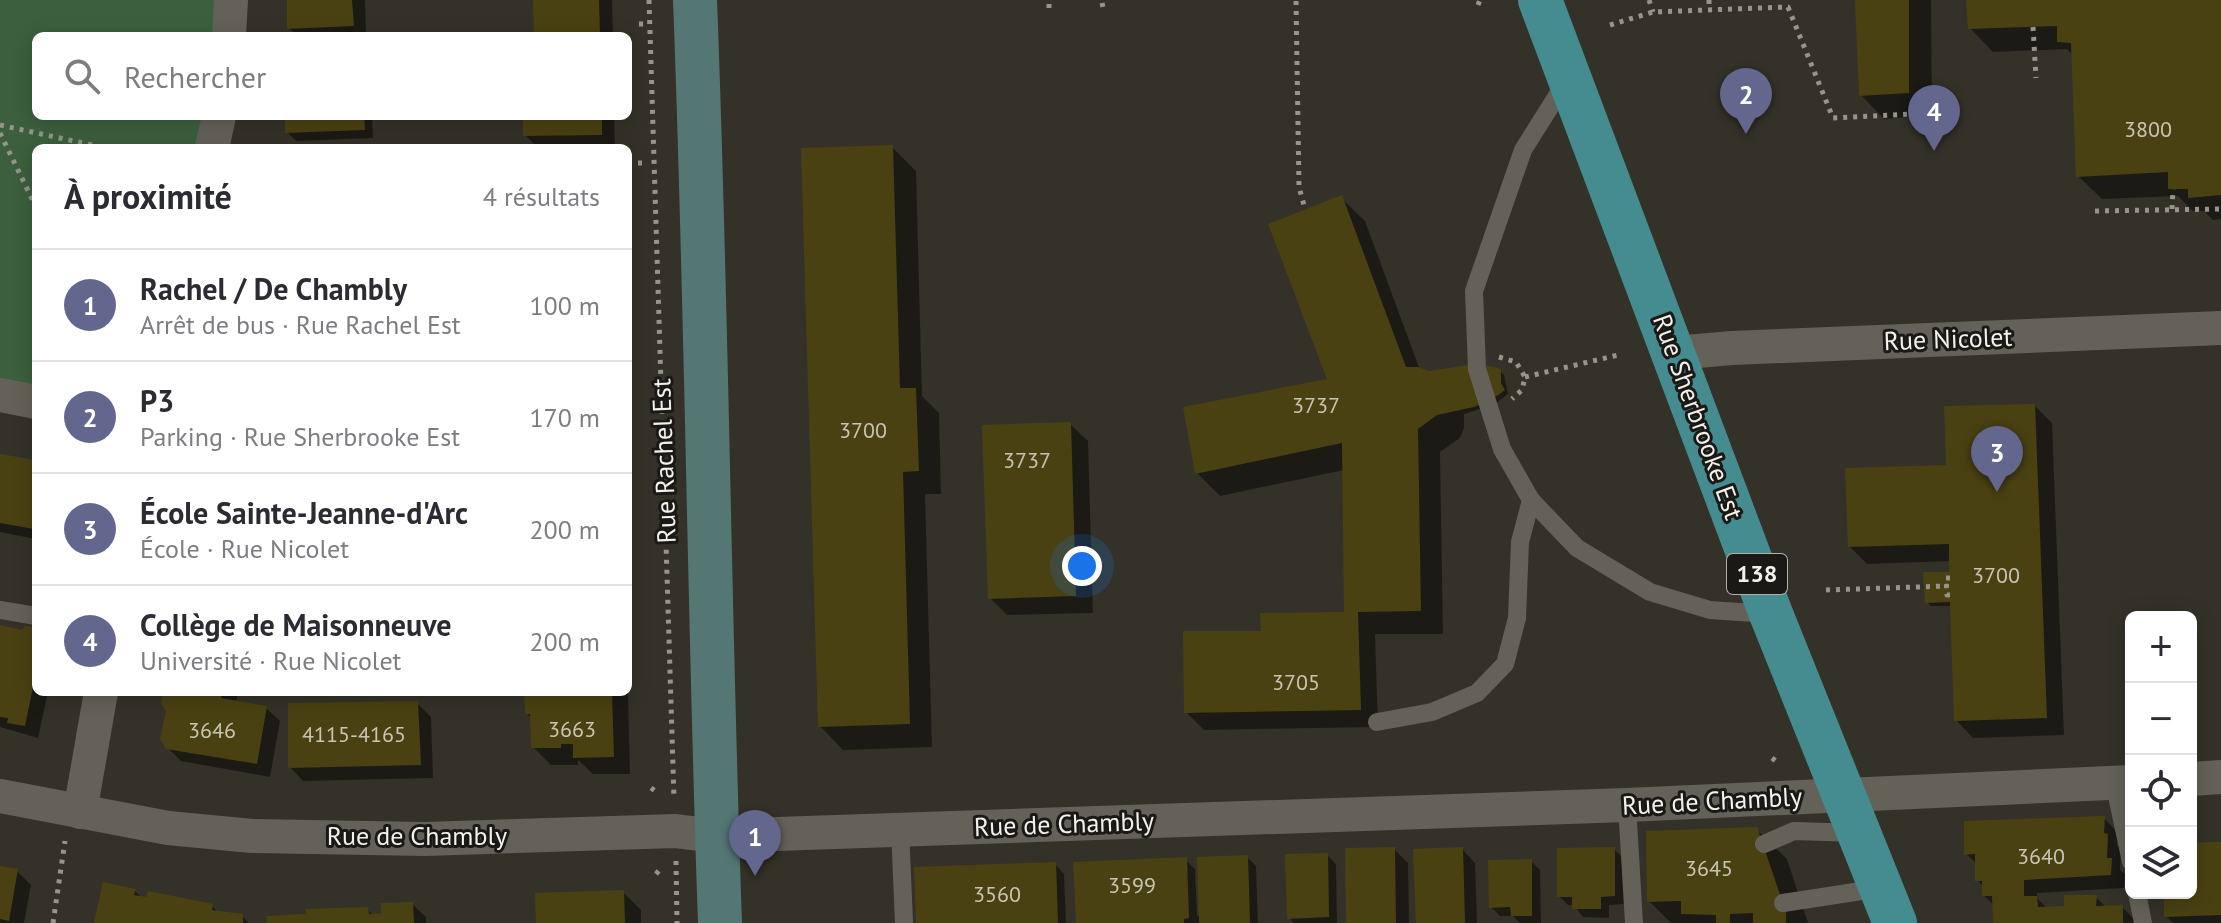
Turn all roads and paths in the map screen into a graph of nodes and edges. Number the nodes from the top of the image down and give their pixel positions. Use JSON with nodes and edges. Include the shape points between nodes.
{"nodes":[{"id":1,"x":231,"y":0,"type":"edge"},
{"id":2,"x":649,"y":0,"type":"edge"},
{"id":3,"x":695,"y":0,"type":"edge"},
{"id":4,"x":1540,"y":0,"type":"edge"},
{"id":5,"x":1649,"y":0,"type":"edge"},
{"id":6,"x":1709,"y":0,"type":"edge"},
{"id":7,"x":1296,"y":1,"type":"edge"},
{"id":8,"x":1709,"y":10,"type":"junction"},
{"id":9,"x":1653,"y":12,"type":"junction"},
{"id":10,"x":1610,"y":25,"type":"dead end"},
{"id":11,"x":2033,"y":27,"type":"dead end"},
{"id":12,"x":229,"y":32,"type":"edge"},
{"id":13,"x":1569,"y":78,"type":"junction"},
{"id":14,"x":2036,"y":78,"type":"dead end"},
{"id":15,"x":1933,"y":113,"type":"dead end"},
{"id":16,"x":218,"y":120,"type":"edge"},
{"id":17,"x":0,"y":125,"type":"edge"},
{"id":18,"x":0,"y":133,"type":"edge"},
{"id":19,"x":88,"y":144,"type":"edge"},
{"id":20,"x":213,"y":144,"type":"edge"},
{"id":21,"x":632,"y":163,"type":"edge"},
{"id":22,"x":643,"y":163,"type":"dead end"},
{"id":23,"x":2173,"y":189,"type":"dead end"},
{"id":24,"x":32,"y":199,"type":"edge"},
{"id":25,"x":1305,"y":209,"type":"dead end"},
{"id":26,"x":2172,"y":209,"type":"junction"},
{"id":27,"x":2221,"y":209,"type":"edge"},
{"id":28,"x":2095,"y":211,"type":"dead end"},
{"id":29,"x":2221,"y":328,"type":"edge"},
{"id":30,"x":1675,"y":353,"type":"junction"},
{"id":31,"x":1618,"y":355,"type":"dead end"},
{"id":32,"x":1516,"y":362,"type":"dead end"},
{"id":33,"x":1525,"y":377,"type":"junction"},
{"id":34,"x":1522,"y":390,"type":"dead end"},
{"id":35,"x":0,"y":395,"type":"edge"},
{"id":36,"x":32,"y":401,"type":"edge"},
{"id":37,"x":1531,"y":500,"type":"junction"},
{"id":38,"x":1950,"y":578,"type":"dead end"},
{"id":39,"x":1947,"y":586,"type":"junction"},
{"id":40,"x":1826,"y":590,"type":"dead end"},
{"id":41,"x":1950,"y":595,"type":"dead end"},
{"id":42,"x":0,"y":610,"type":"edge"},
{"id":43,"x":1771,"y":614,"type":"junction"},
{"id":44,"x":32,"y":615,"type":"edge"},
{"id":45,"x":100,"y":696,"type":"edge"},
{"id":46,"x":1377,"y":722,"type":"dead end"},
{"id":47,"x":2221,"y":777,"type":"edge"},
{"id":48,"x":2197,"y":779,"type":"edge"},
{"id":49,"x":2122,"y":782,"type":"edge"},
{"id":50,"x":651,"y":788,"type":"dead end"},
{"id":51,"x":658,"y":793,"type":"dead end"},
{"id":52,"x":0,"y":796,"type":"edge"},
{"id":53,"x":1627,"y":805,"type":"junction"},
{"id":54,"x":1852,"y":814,"type":"junction"},
{"id":55,"x":72,"y":827,"type":"junction"},
{"id":56,"x":2127,"y":827,"type":"edge"},
{"id":57,"x":900,"y":829,"type":"junction"},
{"id":58,"x":696,"y":833,"type":"junction"},
{"id":59,"x":1764,"y":844,"type":"dead end"},
{"id":60,"x":662,"y":867,"type":"dead end"},
{"id":61,"x":656,"y":874,"type":"dead end"},
{"id":62,"x":2138,"y":899,"type":"edge"},
{"id":63,"x":1783,"y":903,"type":"dead end"},
{"id":64,"x":1888,"y":906,"type":"edge"},
{"id":65,"x":53,"y":923,"type":"edge"},
{"id":66,"x":677,"y":923,"type":"edge"},
{"id":67,"x":720,"y":923,"type":"edge"},
{"id":68,"x":904,"y":923,"type":"edge"},
{"id":69,"x":1634,"y":923,"type":"edge"},
{"id":70,"x":2143,"y":923,"type":"edge"}],
"edges":[{"from":1,"to":12,"type":"street"},
{"from":2,"to":58,"type":"path","name":"Rue Rachel Est"},
{"from":3,"to":58,"type":"main road","name":"Rue Rachel Est","via":[[702,162]]},
{"from":4,"to":13,"type":"main road","name":"Rue Sherbrooke Est","number":"138"},
{"from":5,"to":9,"type":"path"},
{"from":6,"to":8,"type":"path"},
{"from":7,"to":25,"type":"path","via":[[1299,187]]},
{"from":8,"to":9,"type":"path"},
{"from":8,"to":15,"type":"path","via":[[1788,7],[1833,118]]},
{"from":9,"to":10,"type":"path"},
{"from":11,"to":14,"type":"path"},
{"from":13,"to":30,"type":"main road","name":"Rue Sherbrooke Est","number":"138"},
{"from":13,"to":37,"type":"lane","via":[[1523,150],[1474,291],[1477,369],[1502,449]]},
{"from":16,"to":20,"type":"street"},
{"from":17,"to":19,"type":"path"},
{"from":18,"to":24,"type":"path"},
{"from":21,"to":22,"type":"path"},
{"from":23,"to":26,"type":"path"},
{"from":26,"to":27,"type":"path"},
{"from":26,"to":28,"type":"path"},
{"from":29,"to":30,"type":"street","name":"Rue Nicolet"},
{"from":30,"to":43,"type":"main road","name":"Rue Sherbrooke Est","number":"138"},
{"from":31,"to":33,"type":"path"},
{"from":32,"to":33,"type":"path"},
{"from":33,"to":34,"type":"path"},
{"from":35,"to":36,"type":"street"},
{"from":37,"to":43,"type":"lane","via":[[1577,548],[1650,592],[1710,610]]},
{"from":37,"to":46,"type":"lane","via":[[1520,542],[1517,618],[1505,664],[1477,693],[1432,712]]},
{"from":38,"to":39,"type":"path"},
{"from":39,"to":40,"type":"path"},
{"from":39,"to":41,"type":"path"},
{"from":42,"to":44,"type":"lane"},
{"from":43,"to":54,"type":"main road","name":"Rue Sherbrooke Est","number":"138"},
{"from":45,"to":55,"type":"street"},
{"from":47,"to":48,"type":"street"},
{"from":49,"to":54,"type":"street","name":"Rue de Chambly"},
{"from":49,"to":56,"type":"lane"},
{"from":50,"to":51,"type":"path"},
{"from":52,"to":55,"type":"street","name":"Rue de Chambly"},
{"from":53,"to":54,"type":"street","name":"Rue de Chambly"},
{"from":53,"to":57,"type":"street","name":"Rue de Chambly"},
{"from":53,"to":69,"type":"lane"},
{"from":54,"to":59,"type":"lane"},
{"from":54,"to":64,"type":"main road","name":"Rue Sherbrooke Est","number":"138"},
{"from":55,"to":58,"type":"street","name":"Rue de Chambly","via":[[425,839]]},
{"from":55,"to":65,"type":"path"},
{"from":57,"to":58,"type":"street","name":"Rue de Chambly"},
{"from":57,"to":68,"type":"lane"},
{"from":58,"to":66,"type":"path","name":"Rue Rachel Est"},
{"from":58,"to":67,"type":"main road","name":"Rue Rachel Est"},
{"from":60,"to":61,"type":"path"},
{"from":62,"to":70,"type":"lane"},
{"from":63,"to":64,"type":"lane"}]}
